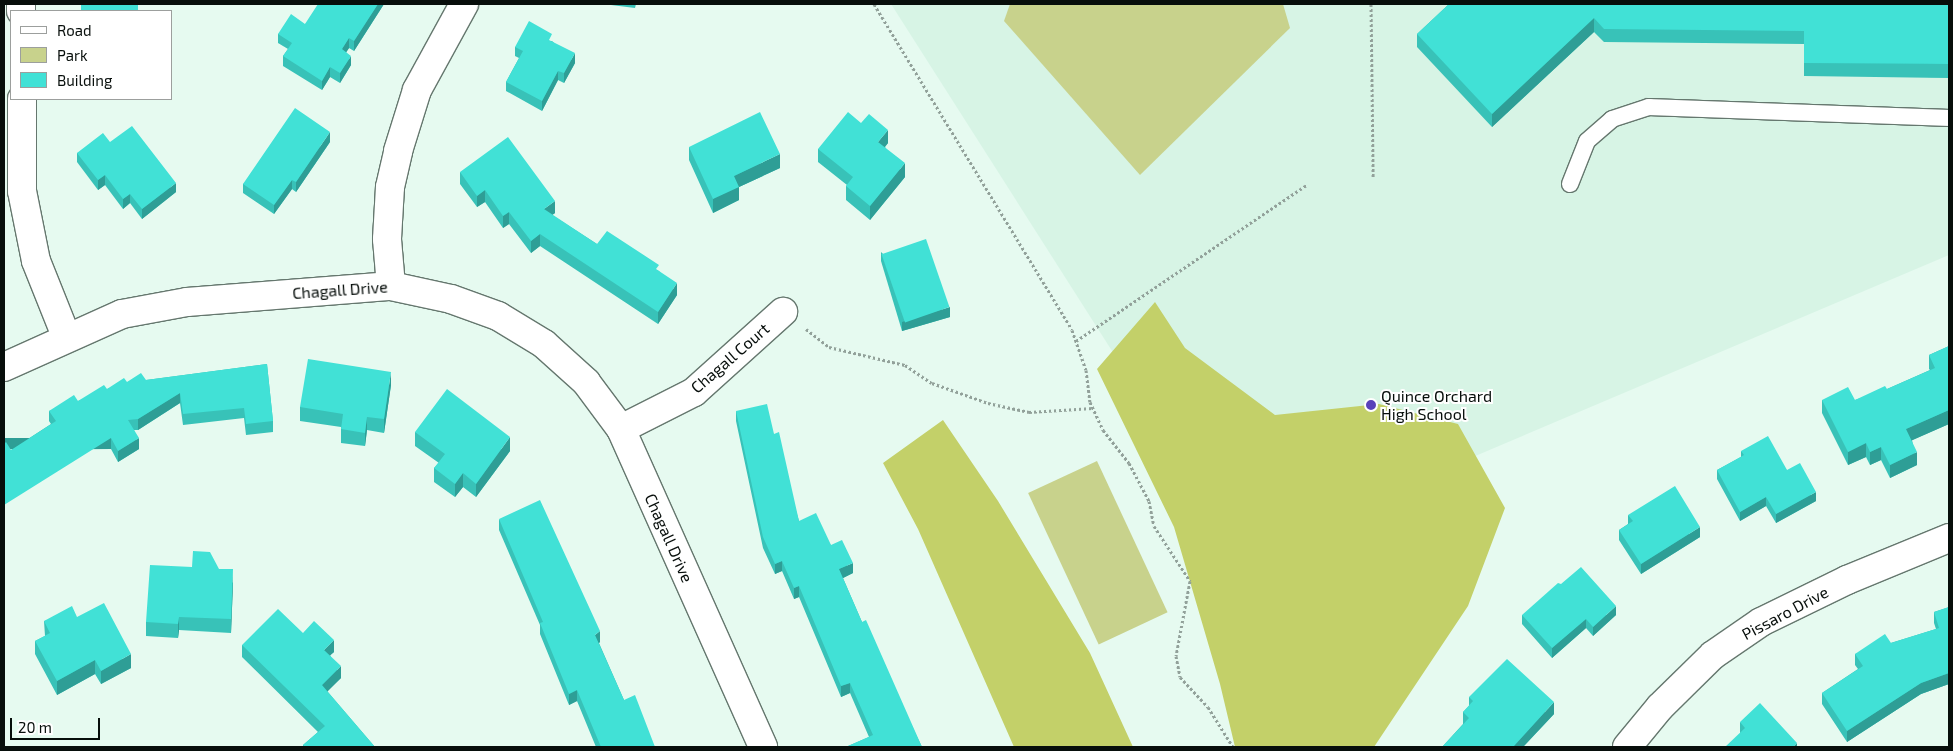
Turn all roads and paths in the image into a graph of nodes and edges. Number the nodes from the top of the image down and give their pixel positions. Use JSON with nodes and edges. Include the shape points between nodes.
{"nodes":[{"id":1,"x":464,"y":4,"type":"edge"},
{"id":2,"x":874,"y":4,"type":"edge"},
{"id":3,"x":1372,"y":4,"type":"edge"},
{"id":4,"x":22,"y":100,"type":"edge"},
{"id":5,"x":1949,"y":118,"type":"edge"},
{"id":6,"x":1373,"y":176,"type":"dead end"},
{"id":7,"x":1570,"y":184,"type":"dead end"},
{"id":8,"x":1306,"y":185,"type":"dead end"},
{"id":9,"x":391,"y":286,"type":"junction"},
{"id":10,"x":783,"y":312,"type":"joint"},
{"id":11,"x":66,"y":336,"type":"junction"},
{"id":12,"x":1076,"y":341,"type":"junction"},
{"id":13,"x":4,"y":367,"type":"edge"},
{"id":14,"x":1093,"y":408,"type":"junction"},
{"id":15,"x":621,"y":429,"type":"junction"},
{"id":16,"x":1949,"y":538,"type":"edge"},
{"id":17,"x":763,"y":747,"type":"edge"},
{"id":18,"x":1234,"y":747,"type":"edge"},
{"id":19,"x":1627,"y":747,"type":"edge"}],
"edges":[{"from":1,"to":9,"type":"street","via":[[418,90],[398,151],[390,187],[388,239]]},
{"from":2,"to":12,"type":"path","via":[[1056,301]]},
{"from":3,"to":6,"type":"path"},
{"from":4,"to":11,"type":"street","via":[[22,191],[36,261]]},
{"from":5,"to":7,"type":"lane","via":[[1649,107],[1612,118],[1587,141]]},
{"from":8,"to":12,"type":"path"},
{"from":9,"to":11,"type":"street","name":"Chagall Drive","via":[[187,302],[122,314]]},
{"from":9,"to":15,"type":"street","name":"Chagall Drive","via":[[450,299],[498,316],[544,344],[586,382]]},
{"from":10,"to":14,"type":"path","via":[[829,347],[905,365],[932,383],[988,402],[1028,412]]},
{"from":10,"to":15,"type":"street","name":"Chagall Court","via":[[694,392]]},
{"from":11,"to":13,"type":"street","name":"Chagall Drive"},
{"from":12,"to":14,"type":"path"},
{"from":14,"to":18,"type":"path","via":[[1103,430],[1129,463],[1149,501],[1154,526],[1190,582],[1176,656],[1180,677],[1208,707]]},
{"from":15,"to":17,"type":"street","name":"Chagall Drive"},
{"from":16,"to":19,"type":"street","name":"Pissaro Drive","via":[[1847,580],[1761,622],[1713,655],[1660,707]]}]}
